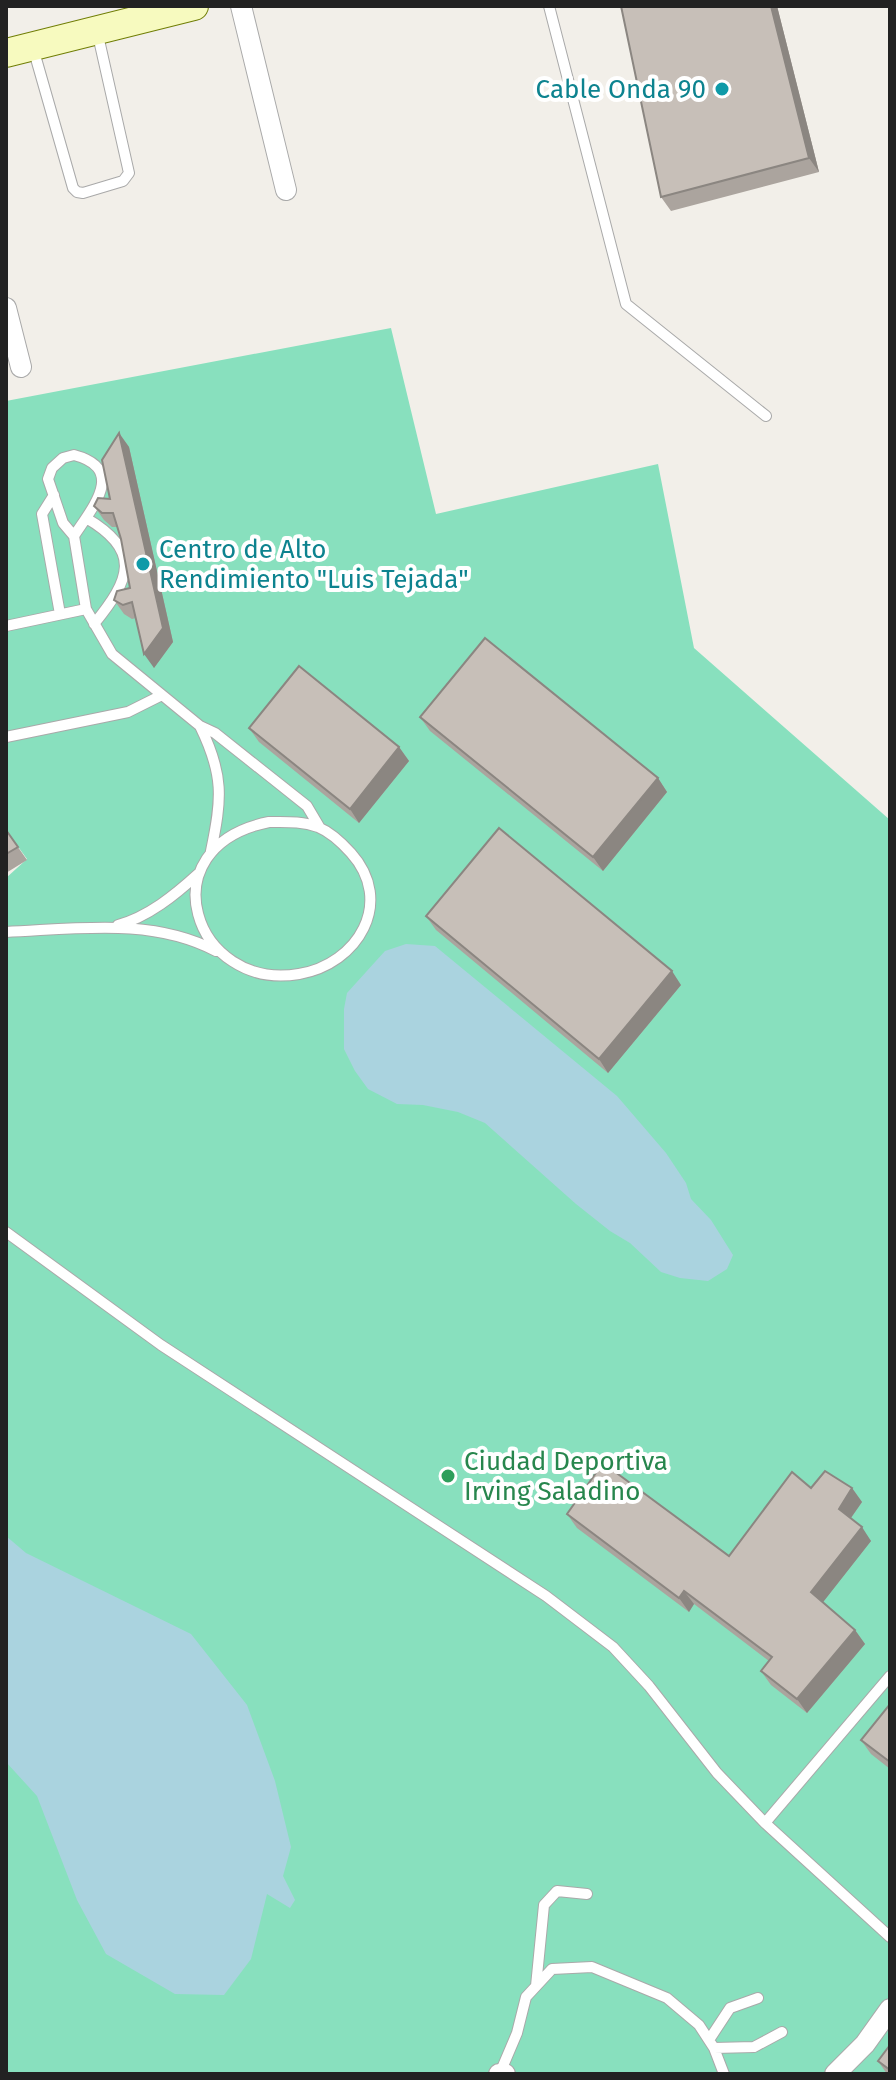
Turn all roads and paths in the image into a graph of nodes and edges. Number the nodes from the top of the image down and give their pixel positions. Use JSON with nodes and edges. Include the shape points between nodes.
{"nodes":[{"id":1,"x":194,"y":6,"type":"edge"},
{"id":2,"x":241,"y":6,"type":"edge"},
{"id":3,"x":549,"y":6,"type":"edge"},
{"id":4,"x":97,"y":30,"type":"junction"},
{"id":5,"x":19,"y":49,"type":"edge"},
{"id":6,"x":286,"y":190,"type":"dead end"},
{"id":7,"x":6,"y":308,"type":"edge"},
{"id":8,"x":21,"y":367,"type":"dead end"},
{"id":9,"x":766,"y":416,"type":"dead end"},
{"id":10,"x":54,"y":495,"type":"junction"},
{"id":11,"x":86,"y":518,"type":"junction"},
{"id":12,"x":74,"y":536,"type":"junction"},
{"id":13,"x":86,"y":609,"type":"junction"},
{"id":14,"x":60,"y":614,"type":"junction"},
{"id":15,"x":94,"y":624,"type":"junction"},
{"id":16,"x":6,"y":626,"type":"edge"},
{"id":17,"x":162,"y":695,"type":"junction"},
{"id":18,"x":200,"y":726,"type":"junction"},
{"id":19,"x":6,"y":737,"type":"edge"},
{"id":20,"x":320,"y":828,"type":"junction"},
{"id":21,"x":211,"y":851,"type":"junction"},
{"id":22,"x":198,"y":874,"type":"junction"},
{"id":23,"x":108,"y":928,"type":"junction"},
{"id":24,"x":6,"y":932,"type":"edge"},
{"id":25,"x":221,"y":954,"type":"junction"},
{"id":26,"x":6,"y":1232,"type":"edge"},
{"id":27,"x":890,"y":1676,"type":"edge"},
{"id":28,"x":765,"y":1823,"type":"junction"},
{"id":29,"x":587,"y":1894,"type":"dead end"},
{"id":30,"x":890,"y":1937,"type":"edge"},
{"id":31,"x":536,"y":1986,"type":"junction"},
{"id":32,"x":758,"y":1998,"type":"dead end"},
{"id":33,"x":890,"y":2009,"type":"edge"},
{"id":34,"x":782,"y":2032,"type":"dead end"},
{"id":35,"x":711,"y":2044,"type":"junction"},
{"id":36,"x":842,"y":2072,"type":"edge"},
{"id":37,"x":501,"y":2074,"type":"edge"},
{"id":38,"x":724,"y":2074,"type":"edge"}],
"edges":[{"from":1,"to":4,"type":"main road"},
{"from":2,"to":6,"type":"street"},
{"from":3,"to":9,"type":"lane","via":[[626,304]]},
{"from":4,"to":5,"type":"main road"},
{"from":4,"to":5,"type":"lane","via":[[129,173],[123,181],[83,193],[73,188]]},
{"from":7,"to":8,"type":"street"},
{"from":10,"to":11,"type":"lane","via":[[48,479],[63,458],[74,455],[96,465],[103,488]]},
{"from":10,"to":12,"type":"lane","via":[[63,523]]},
{"from":10,"to":14,"type":"lane","via":[[42,514]]},
{"from":11,"to":12,"type":"lane"},
{"from":11,"to":15,"type":"lane","via":[[107,530],[124,555],[118,593]]},
{"from":12,"to":13,"type":"lane"},
{"from":13,"to":14,"type":"lane"},
{"from":13,"to":15,"type":"lane"},
{"from":14,"to":16,"type":"lane"},
{"from":15,"to":17,"type":"lane","via":[[112,654]]},
{"from":17,"to":18,"type":"lane"},
{"from":17,"to":19,"type":"lane","via":[[128,712]]},
{"from":18,"to":20,"type":"lane","via":[[307,806]]},
{"from":18,"to":21,"type":"lane","via":[[218,772]]},
{"from":20,"to":21,"type":"lane","via":[[298,822],[248,826]]},
{"from":20,"to":25,"type":"lane","via":[[341,842],[371,886],[365,926],[350,948],[314,970],[281,975]]},
{"from":21,"to":22,"type":"lane"},
{"from":22,"to":23,"type":"lane","via":[[157,906]]},
{"from":22,"to":25,"type":"lane","via":[[199,919]]},
{"from":23,"to":24,"type":"lane"},
{"from":23,"to":25,"type":"lane","via":[[161,931]]},
{"from":26,"to":28,"type":"lane","via":[[161,1345],[513,1574],[602,1639],[649,1686],[717,1773]]},
{"from":27,"to":28,"type":"lane"},
{"from":28,"to":30,"type":"lane"},
{"from":29,"to":31,"type":"lane","via":[[557,1891],[544,1905]]},
{"from":31,"to":35,"type":"lane","via":[[552,1969],[592,1967],[667,1998],[699,2025]]},
{"from":31,"to":37,"type":"lane","via":[[526,1997]]},
{"from":32,"to":35,"type":"lane","via":[[730,2008]]},
{"from":33,"to":36,"type":"street"},
{"from":34,"to":35,"type":"lane","via":[[754,2047]]},
{"from":35,"to":38,"type":"lane"}]}
